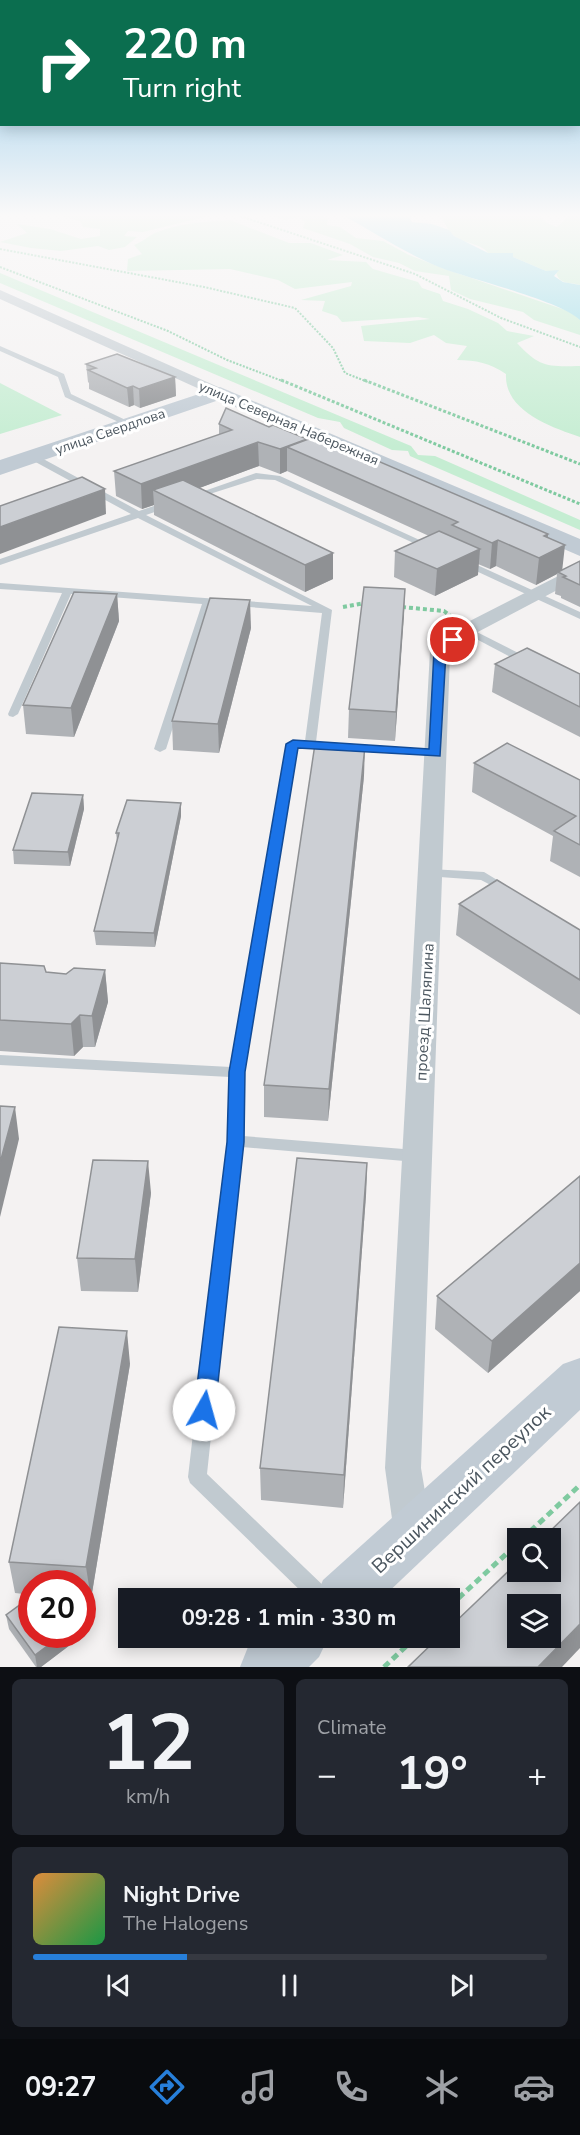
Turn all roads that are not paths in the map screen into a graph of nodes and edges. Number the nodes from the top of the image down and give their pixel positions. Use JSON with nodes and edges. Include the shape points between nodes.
{"nodes":[{"id":1,"x":0,"y":294,"type":"edge"},
{"id":2,"x":0,"y":348,"type":"edge"},
{"id":3,"x":220,"y":393,"type":"junction"},
{"id":4,"x":130,"y":424,"type":"junction"},
{"id":5,"x":33,"y":457,"type":"junction"},
{"id":6,"x":0,"y":468,"type":"edge"},
{"id":7,"x":138,"y":514,"type":"junction"},
{"id":8,"x":580,"y":548,"type":"edge"},
{"id":9,"x":438,"y":551,"type":"edge"},
{"id":10,"x":449,"y":556,"type":"edge"},
{"id":11,"x":0,"y":562,"type":"edge"},
{"id":12,"x":580,"y":571,"type":"edge"},
{"id":13,"x":0,"y":586,"type":"edge"},
{"id":14,"x":68,"y":591,"type":"junction"},
{"id":15,"x":535,"y":594,"type":"junction"},
{"id":16,"x":208,"y":601,"type":"junction"},
{"id":17,"x":327,"y":610,"type":"junction"},
{"id":18,"x":580,"y":616,"type":"edge"},
{"id":19,"x":466,"y":630,"type":"junction"},
{"id":20,"x":539,"y":668,"type":"edge"},
{"id":21,"x":13,"y":714,"type":"dead end"},
{"id":22,"x":310,"y":745,"type":"junction"},
{"id":23,"x":160,"y":749,"type":"dead end"},
{"id":24,"x":435,"y":753,"type":"junction"},
{"id":25,"x":430,"y":873,"type":"junction"},
{"id":26,"x":522,"y":898,"type":"edge"},
{"id":27,"x":0,"y":1060,"type":"edge"},
{"id":28,"x":237,"y":1072,"type":"junction"},
{"id":29,"x":235,"y":1142,"type":"junction"},
{"id":30,"x":417,"y":1156,"type":"junction"},
{"id":31,"x":580,"y":1379,"type":"edge"},
{"id":32,"x":413,"y":1533,"type":"junction"},
{"id":33,"x":312,"y":1588,"type":"edge"},
{"id":34,"x":354,"y":1588,"type":"edge"},
{"id":35,"x":289,"y":1648,"type":"edge"},
{"id":36,"x":268,"y":1667,"type":"edge"}],
"edges":[{"from":1,"to":3,"type":"street","name":"улица Северная Набережная"},
{"from":2,"to":4,"type":"lane","via":[[61,376],[68,395]]},
{"from":3,"to":4,"type":"street","name":"улица Свердлова"},
{"from":3,"to":8,"type":"street","name":"улица Северная Набережная"},
{"from":4,"to":5,"type":"street","name":"улица Свердлова"},
{"from":5,"to":6,"type":"street","name":"улица Свердлова"},
{"from":5,"to":7,"type":"lane"},
{"from":7,"to":9,"type":"lane","via":[[256,476],[277,478]]},
{"from":7,"to":11,"type":"lane"},
{"from":7,"to":17,"type":"lane"},
{"from":10,"to":15,"type":"lane"},
{"from":12,"to":15,"type":"street","name":"проезд Шаляпина"},
{"from":13,"to":14,"type":"lane"},
{"from":14,"to":16,"type":"lane"},
{"from":14,"to":21,"type":"lane"},
{"from":15,"to":18,"type":"lane"},
{"from":15,"to":19,"type":"street","name":"проезд Шаляпина"},
{"from":16,"to":17,"type":"lane"},
{"from":16,"to":23,"type":"lane"},
{"from":17,"to":22,"type":"lane"},
{"from":19,"to":20,"type":"lane"},
{"from":19,"to":24,"type":"street","name":"проезд Шаляпина","via":[[440,651]]},
{"from":22,"to":24,"type":"lane"},
{"from":22,"to":28,"type":"lane","via":[[293,744]]},
{"from":24,"to":25,"type":"street","name":"проезд Шаляпина"},
{"from":25,"to":26,"type":"lane","via":[[484,876]]},
{"from":25,"to":30,"type":"street","name":"проезд Шаляпина"},
{"from":27,"to":28,"type":"lane"},
{"from":28,"to":29,"type":"lane"},
{"from":29,"to":30,"type":"lane"},
{"from":29,"to":33,"type":"lane","via":[[197,1477]]},
{"from":30,"to":32,"type":"street","name":"проезд Шаляпина","via":[[403,1468]]},
{"from":31,"to":32,"type":"street","name":"Вершининский переулок"},
{"from":32,"to":34,"type":"street","name":"Вершининский переулок"},
{"from":35,"to":36,"type":"street"}]}
